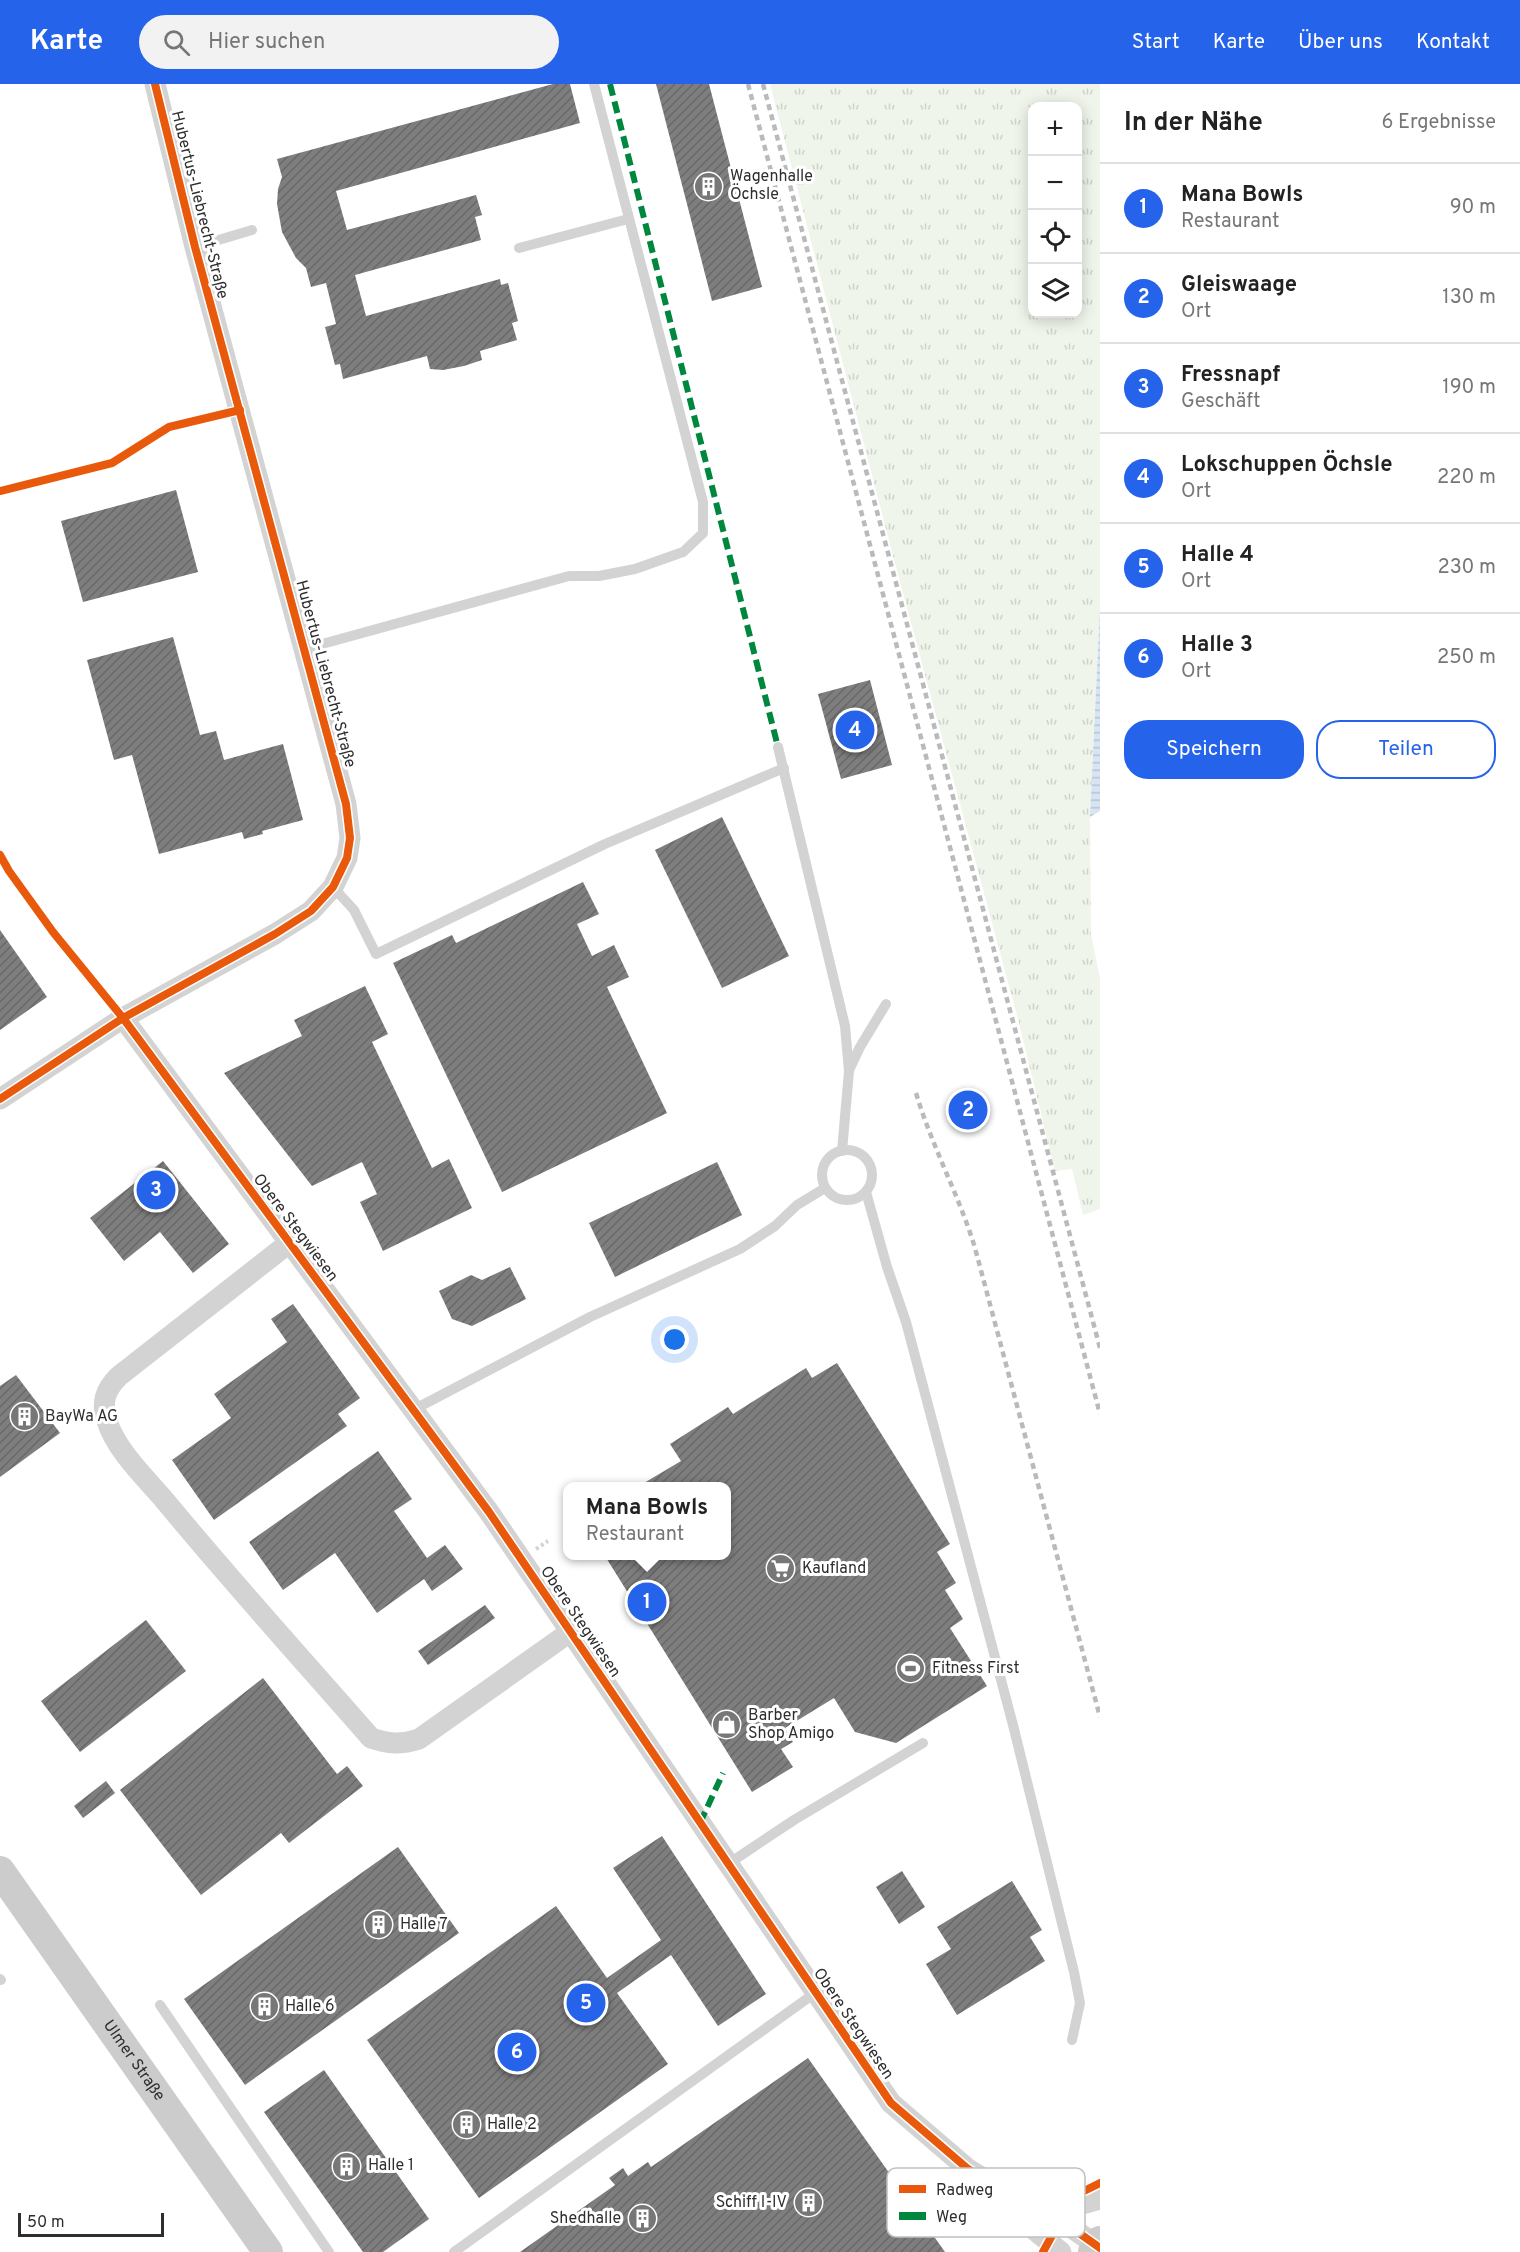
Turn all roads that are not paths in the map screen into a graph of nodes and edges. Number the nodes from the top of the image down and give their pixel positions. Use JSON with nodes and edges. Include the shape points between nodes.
{"nodes":[{"id":1,"x":155,"y":84,"type":"edge"},
{"id":2,"x":594,"y":84,"type":"edge"},
{"id":3,"x":628,"y":219,"type":"junction"},
{"id":4,"x":252,"y":230,"type":"dead end"},
{"id":5,"x":195,"y":247,"type":"junction"},
{"id":6,"x":519,"y":248,"type":"dead end"},
{"id":7,"x":304,"y":649,"type":"junction"},
{"id":8,"x":778,"y":747,"type":"dead end"},
{"id":9,"x":784,"y":768,"type":"junction"},
{"id":10,"x":333,"y":886,"type":"junction"},
{"id":11,"x":886,"y":1004,"type":"dead end"},
{"id":12,"x":123,"y":1018,"type":"junction"},
{"id":13,"x":849,"y":1071,"type":"junction"},
{"id":14,"x":0,"y":1099,"type":"edge"},
{"id":15,"x":842,"y":1151,"type":"junction"},
{"id":16,"x":825,"y":1188,"type":"junction"},
{"id":17,"x":866,"y":1192,"type":"junction"},
{"id":18,"x":290,"y":1243,"type":"junction"},
{"id":19,"x":413,"y":1410,"type":"junction"},
{"id":20,"x":570,"y":1632,"type":"junction"},
{"id":21,"x":923,"y":1743,"type":"dead end"},
{"id":22,"x":728,"y":1864,"type":"junction"},
{"id":23,"x":0,"y":1871,"type":"edge"},
{"id":24,"x":815,"y":1993,"type":"junction"},
{"id":25,"x":160,"y":2005,"type":"dead end"},
{"id":26,"x":1072,"y":2040,"type":"dead end"},
{"id":27,"x":967,"y":2168,"type":"edge"},
{"id":28,"x":1100,"y":2199,"type":"edge"},
{"id":29,"x":1085,"y":2203,"type":"edge"},
{"id":30,"x":1043,"y":2237,"type":"edge"},
{"id":31,"x":1084,"y":2237,"type":"edge"},
{"id":32,"x":1098,"y":2247,"type":"edge"},
{"id":33,"x":268,"y":2252,"type":"edge"},
{"id":34,"x":329,"y":2252,"type":"edge"},
{"id":35,"x":454,"y":2252,"type":"edge"},
{"id":36,"x":1061,"y":2252,"type":"edge"}],
"edges":[{"from":1,"to":5,"type":"street","name":"Hubertus-Liebrecht-Straße"},
{"from":2,"to":3,"type":"lane"},
{"from":3,"to":6,"type":"lane"},
{"from":3,"to":7,"type":"lane","via":[[703,502],[703,533],[683,552],[635,569],[599,576],[569,576]]},
{"from":4,"to":5,"type":"lane"},
{"from":5,"to":7,"type":"street","name":"Hubertus-Liebrecht-Straße"},
{"from":7,"to":10,"type":"street","name":"Hubertus-Liebrecht-Straße","via":[[346,804],[350,838]]},
{"from":8,"to":9,"type":"lane"},
{"from":9,"to":10,"type":"lane","via":[[605,844],[376,954],[354,910]]},
{"from":9,"to":13,"type":"lane","via":[[845,1026]]},
{"from":10,"to":12,"type":"street","name":"Hubertus-Liebrecht-Straße","via":[[311,911],[275,934]]},
{"from":11,"to":13,"type":"lane"},
{"from":12,"to":14,"type":"street","name":"Hubertus-Liebrecht-Straße"},
{"from":12,"to":18,"type":"street","name":"Obere Stegwiesen"},
{"from":13,"to":15,"type":"lane"},
{"from":15,"to":16,"type":"lane","via":[[831,1156],[824,1166]]},
{"from":15,"to":17,"type":"lane","via":[[854,1151],[871,1168]]},
{"from":16,"to":17,"type":"lane","via":[[837,1199],[853,1200]]},
{"from":16,"to":19,"type":"lane","via":[[740,1249],[590,1317]]},
{"from":17,"to":26,"type":"lane","via":[[906,1322],[1054,1890],[1080,2003]]},
{"from":18,"to":19,"type":"street","name":"Obere Stegwiesen"},
{"from":18,"to":20,"type":"street","name":"Obere Stegwiesen","via":[[108,1387],[103,1405],[116,1441],[371,1737],[388,1744],[418,1739]]},
{"from":19,"to":20,"type":"street","name":"Obere Stegwiesen","via":[[489,1512]]},
{"from":20,"to":22,"type":"street","name":"Obere Stegwiesen"},
{"from":21,"to":22,"type":"lane"},
{"from":22,"to":24,"type":"street","name":"Obere Stegwiesen"},
{"from":23,"to":33,"type":"main road","name":"Ulmer Straße"},
{"from":24,"to":27,"type":"street","name":"Obere Stegwiesen","via":[[891,2103]]},
{"from":24,"to":35,"type":"lane"},
{"from":25,"to":34,"type":"lane"},
{"from":28,"to":29,"type":"street","name":"Obere Stegwiesen"},
{"from":30,"to":36,"type":"street","name":"Obere Stegwiesen"},
{"from":31,"to":32,"type":"street","name":"Obere Stegwiesen"}]}
